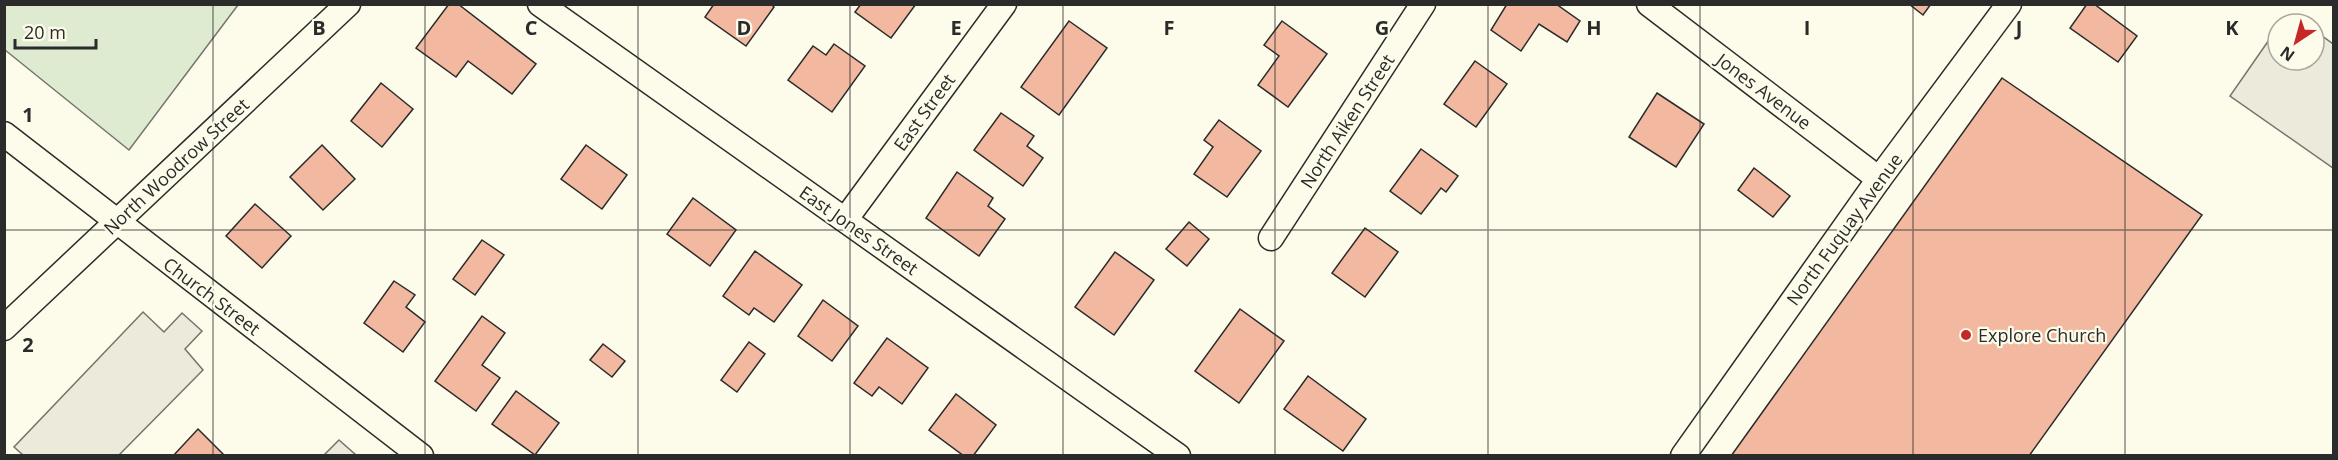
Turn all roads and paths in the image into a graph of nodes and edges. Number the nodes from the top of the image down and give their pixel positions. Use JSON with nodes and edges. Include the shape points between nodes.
{"nodes":[{"id":1,"x":348,"y":4,"type":"edge"},
{"id":2,"x":540,"y":4,"type":"edge"},
{"id":3,"x":1004,"y":4,"type":"edge"},
{"id":4,"x":1423,"y":4,"type":"edge"},
{"id":5,"x":1649,"y":4,"type":"edge"},
{"id":6,"x":2009,"y":4,"type":"edge"},
{"id":7,"x":4,"y":134,"type":"edge"},
{"id":8,"x":1879,"y":179,"type":"junction"},
{"id":9,"x":845,"y":220,"type":"junction"},
{"id":10,"x":116,"y":222,"type":"junction"},
{"id":11,"x":1271,"y":238,"type":"dead end"},
{"id":12,"x":4,"y":327,"type":"edge"},
{"id":13,"x":421,"y":456,"type":"edge"},
{"id":14,"x":1178,"y":456,"type":"edge"},
{"id":15,"x":1683,"y":456,"type":"edge"}],
"edges":[{"from":1,"to":10,"type":"street","name":"North Woodrow Street"},
{"from":2,"to":9,"type":"street","name":"East Jones Street"},
{"from":3,"to":9,"type":"street","name":"East Street"},
{"from":4,"to":11,"type":"street","name":"North Aiken Street"},
{"from":5,"to":8,"type":"street","name":"Jones Avenue"},
{"from":6,"to":8,"type":"street","name":"North Fuquay Avenue"},
{"from":7,"to":10,"type":"street","name":"Church Street"},
{"from":8,"to":15,"type":"street","name":"North Fuquay Avenue"},
{"from":9,"to":14,"type":"street","name":"East Jones Street"},
{"from":10,"to":12,"type":"street","name":"North Woodrow Street"},
{"from":10,"to":13,"type":"street","name":"Church Street"}]}
